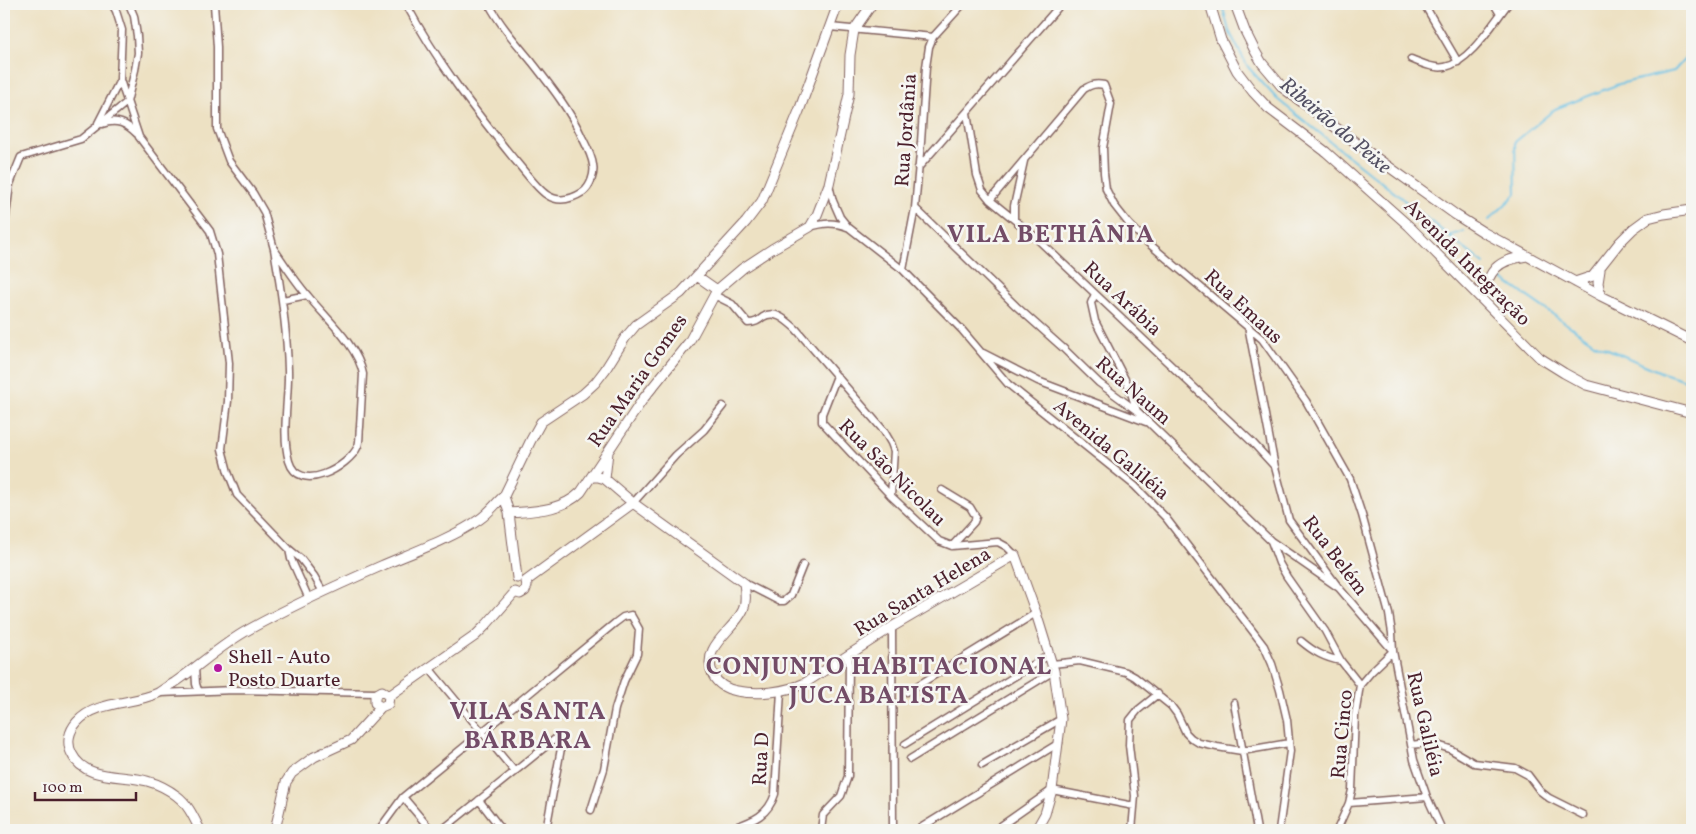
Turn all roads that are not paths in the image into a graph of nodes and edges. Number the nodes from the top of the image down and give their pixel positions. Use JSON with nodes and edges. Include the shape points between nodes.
{"nodes":[{"id":1,"x":112,"y":4,"type":"edge"},
{"id":2,"x":129,"y":4,"type":"edge"},
{"id":3,"x":214,"y":4,"type":"edge"},
{"id":4,"x":406,"y":4,"type":"edge"},
{"id":5,"x":489,"y":4,"type":"edge"},
{"id":6,"x":838,"y":4,"type":"edge"},
{"id":7,"x":872,"y":4,"type":"edge"},
{"id":8,"x":963,"y":4,"type":"edge"},
{"id":9,"x":1061,"y":4,"type":"edge"},
{"id":10,"x":1210,"y":4,"type":"edge"},
{"id":11,"x":1235,"y":4,"type":"edge"},
{"id":12,"x":1424,"y":4,"type":"edge"},
{"id":13,"x":1494,"y":4,"type":"edge"},
{"id":14,"x":1508,"y":4,"type":"edge"},
{"id":15,"x":1500,"y":14,"type":"junction"},
{"id":16,"x":830,"y":27,"type":"junction"},
{"id":17,"x":854,"y":30,"type":"junction"},
{"id":18,"x":933,"y":37,"type":"junction"},
{"id":19,"x":1412,"y":59,"type":"dead end"},
{"id":20,"x":1458,"y":62,"type":"junction"},
{"id":21,"x":120,"y":80,"type":"junction"},
{"id":22,"x":127,"y":102,"type":"junction"},
{"id":23,"x":967,"y":113,"type":"junction"},
{"id":24,"x":96,"y":126,"type":"junction"},
{"id":25,"x":139,"y":137,"type":"junction"},
{"id":26,"x":1024,"y":160,"type":"junction"},
{"id":27,"x":918,"y":168,"type":"junction"},
{"id":28,"x":828,"y":184,"type":"junction"},
{"id":29,"x":990,"y":200,"type":"junction"},
{"id":30,"x":915,"y":208,"type":"junction"},
{"id":31,"x":1692,"y":210,"type":"edge"},
{"id":32,"x":1014,"y":219,"type":"junction"},
{"id":33,"x":810,"y":227,"type":"junction"},
{"id":34,"x":848,"y":227,"type":"junction"},
{"id":35,"x":4,"y":231,"type":"edge"},
{"id":36,"x":274,"y":249,"type":"junction"},
{"id":37,"x":1527,"y":256,"type":"junction"},
{"id":38,"x":1600,"y":269,"type":"junction"},
{"id":39,"x":903,"y":270,"type":"junction"},
{"id":40,"x":698,"y":276,"type":"junction"},
{"id":41,"x":1575,"y":282,"type":"junction"},
{"id":42,"x":716,"y":292,"type":"junction"},
{"id":43,"x":1094,"y":294,"type":"junction"},
{"id":44,"x":307,"y":295,"type":"junction"},
{"id":45,"x":1601,"y":296,"type":"junction"},
{"id":46,"x":1481,"y":298,"type":"junction"},
{"id":47,"x":283,"y":300,"type":"junction"},
{"id":48,"x":1248,"y":326,"type":"junction"},
{"id":49,"x":1692,"y":341,"type":"edge"},
{"id":50,"x":980,"y":351,"type":"junction"},
{"id":51,"x":837,"y":376,"type":"junction"},
{"id":52,"x":723,"y":406,"type":"dead end"},
{"id":53,"x":1137,"y":411,"type":"junction"},
{"id":54,"x":1692,"y":413,"type":"edge"},
{"id":55,"x":1149,"y":424,"type":"junction"},
{"id":56,"x":608,"y":450,"type":"junction"},
{"id":57,"x":1275,"y":467,"type":"junction"},
{"id":58,"x":591,"y":477,"type":"junction"},
{"id":59,"x":605,"y":480,"type":"junction"},
{"id":60,"x":942,"y":490,"type":"dead end"},
{"id":61,"x":504,"y":496,"type":"junction"},
{"id":62,"x":891,"y":496,"type":"junction"},
{"id":63,"x":633,"y":503,"type":"junction"},
{"id":64,"x":508,"y":513,"type":"junction"},
{"id":65,"x":1271,"y":540,"type":"junction"},
{"id":66,"x":952,"y":546,"type":"junction"},
{"id":67,"x":289,"y":548,"type":"junction"},
{"id":68,"x":1015,"y":555,"type":"junction"},
{"id":69,"x":803,"y":565,"type":"dead end"},
{"id":70,"x":521,"y":580,"type":"junction"},
{"id":71,"x":744,"y":583,"type":"junction"},
{"id":72,"x":1339,"y":588,"type":"junction"},
{"id":73,"x":323,"y":592,"type":"junction"},
{"id":74,"x":309,"y":599,"type":"junction"},
{"id":75,"x":1036,"y":614,"type":"junction"},
{"id":76,"x":892,"y":627,"type":"junction"},
{"id":77,"x":1301,"y":641,"type":"dead end"},
{"id":78,"x":1393,"y":651,"type":"junction"},
{"id":79,"x":849,"y":656,"type":"junction"},
{"id":80,"x":1342,"y":661,"type":"junction"},
{"id":81,"x":1052,"y":663,"type":"junction"},
{"id":82,"x":195,"y":668,"type":"junction"},
{"id":83,"x":429,"y":668,"type":"junction"},
{"id":84,"x":1360,"y":685,"type":"junction"},
{"id":85,"x":198,"y":690,"type":"junction"},
{"id":86,"x":781,"y":691,"type":"junction"},
{"id":87,"x":907,"y":692,"type":"dead end"},
{"id":88,"x":158,"y":693,"type":"junction"},
{"id":89,"x":376,"y":693,"type":"junction"},
{"id":90,"x":1158,"y":694,"type":"junction"},
{"id":91,"x":389,"y":696,"type":"junction"},
{"id":92,"x":1234,"y":703,"type":"dead end"},
{"id":93,"x":381,"y":707,"type":"junction"},
{"id":94,"x":1061,"y":719,"type":"junction"},
{"id":95,"x":483,"y":732,"type":"junction"},
{"id":96,"x":1059,"y":743,"type":"junction"},
{"id":97,"x":1289,"y":743,"type":"junction"},
{"id":98,"x":905,"y":744,"type":"dead end"},
{"id":99,"x":1411,"y":745,"type":"junction"},
{"id":100,"x":1242,"y":751,"type":"junction"},
{"id":101,"x":910,"y":759,"type":"dead end"},
{"id":102,"x":982,"y":764,"type":"dead end"},
{"id":103,"x":515,"y":772,"type":"junction"},
{"id":104,"x":1052,"y":790,"type":"junction"},
{"id":105,"x":403,"y":797,"type":"junction"},
{"id":106,"x":1427,"y":797,"type":"junction"},
{"id":107,"x":479,"y":800,"type":"junction"},
{"id":108,"x":1349,"y":803,"type":"junction"},
{"id":109,"x":1134,"y":806,"type":"junction"},
{"id":110,"x":591,"y":810,"type":"dead end"},
{"id":111,"x":1583,"y":815,"type":"dead end"},
{"id":112,"x":200,"y":830,"type":"edge"},
{"id":113,"x":276,"y":830,"type":"edge"},
{"id":114,"x":379,"y":830,"type":"edge"},
{"id":115,"x":430,"y":830,"type":"edge"},
{"id":116,"x":442,"y":830,"type":"edge"},
{"id":117,"x":502,"y":830,"type":"edge"},
{"id":118,"x":546,"y":830,"type":"edge"},
{"id":119,"x":726,"y":830,"type":"edge"},
{"id":120,"x":822,"y":830,"type":"edge"},
{"id":121,"x":893,"y":830,"type":"edge"},
{"id":122,"x":917,"y":830,"type":"edge"},
{"id":123,"x":995,"y":830,"type":"edge"},
{"id":124,"x":1036,"y":830,"type":"edge"},
{"id":125,"x":1132,"y":830,"type":"edge"},
{"id":126,"x":1257,"y":830,"type":"edge"},
{"id":127,"x":1279,"y":830,"type":"edge"},
{"id":128,"x":1337,"y":830,"type":"edge"},
{"id":129,"x":1442,"y":830,"type":"edge"}],
"edges":[{"from":1,"to":21,"type":"street","via":[[122,30]]},
{"from":2,"to":22,"type":"street","via":[[136,26],[138,53]]},
{"from":3,"to":36,"type":"street","via":[[217,129],[229,161],[264,212]]},
{"from":4,"to":5,"type":"street","via":[[479,117],[530,178],[548,196],[564,200],[575,197],[586,190],[593,176],[586,145],[572,118]]},
{"from":6,"to":16,"type":"street"},
{"from":7,"to":17,"type":"street"},
{"from":8,"to":18,"type":"street","name":"Rua Jordânia"},
{"from":9,"to":23,"type":"street"},
{"from":10,"to":46,"type":"street","name":"Avenida Integração","via":[[1225,48],[1253,92],[1409,226]]},
{"from":11,"to":37,"type":"street","name":"Avenida Integração","via":[[1258,57],[1283,88],[1456,215]]},
{"from":12,"to":20,"type":"street"},
{"from":13,"to":15,"type":"street"},
{"from":14,"to":15,"type":"street"},
{"from":15,"to":20,"type":"street"},
{"from":16,"to":17,"type":"street"},
{"from":16,"to":40,"type":"street","via":[[762,200]]},
{"from":17,"to":18,"type":"street"},
{"from":17,"to":28,"type":"street","via":[[849,94]]},
{"from":18,"to":27,"type":"street","name":"Rua Jordânia","via":[[926,67]]},
{"from":19,"to":20,"type":"street","via":[[1444,68]]},
{"from":21,"to":22,"type":"street"},
{"from":21,"to":24,"type":"street"},
{"from":22,"to":24,"type":"street"},
{"from":22,"to":25,"type":"street"},
{"from":23,"to":27,"type":"street"},
{"from":23,"to":29,"type":"street","name":"Rua Arábia","via":[[977,175]]},
{"from":24,"to":25,"type":"street","via":[[118,121]]},
{"from":24,"to":35,"type":"street","via":[[81,139],[21,158],[10,184]]},
{"from":25,"to":67,"type":"street","via":[[210,231],[221,276],[229,363],[222,449],[238,495]]},
{"from":26,"to":29,"type":"street"},
{"from":26,"to":32,"type":"street"},
{"from":26,"to":48,"type":"street","name":"Rua Emaus","via":[[1084,89],[1092,84],[1104,85],[1111,104],[1103,148],[1104,172],[1106,189],[1114,205],[1147,242]]},
{"from":27,"to":30,"type":"street","name":"Rua Jordânia"},
{"from":28,"to":33,"type":"street"},
{"from":28,"to":34,"type":"street","via":[[840,217]]},
{"from":29,"to":32,"type":"street","name":"Rua Arábia"},
{"from":30,"to":39,"type":"street","name":"Rua Jordânia"},
{"from":30,"to":53,"type":"street","name":"Rua Naum","via":[[1099,383]]},
{"from":31,"to":38,"type":"street","via":[[1648,218],[1619,243]]},
{"from":32,"to":43,"type":"street","name":"Rua Arábia"},
{"from":33,"to":34,"type":"street","via":[[826,222]]},
{"from":33,"to":42,"type":"street","name":"Rua Maria Gomes","via":[[743,268]]},
{"from":34,"to":39,"type":"street","name":"Avenida Galiléia"},
{"from":36,"to":44,"type":"street"},
{"from":36,"to":47,"type":"street"},
{"from":37,"to":41,"type":"street","name":"Avenida Integração"},
{"from":37,"to":46,"type":"street","via":[[1502,262],[1495,268]]},
{"from":38,"to":41,"type":"street","via":[[1594,276]]},
{"from":38,"to":45,"type":"street","via":[[1598,283]]},
{"from":39,"to":50,"type":"street","name":"Avenida Galiléia"},
{"from":40,"to":42,"type":"street"},
{"from":40,"to":61,"type":"street","via":[[681,293],[636,325],[595,383],[541,422]]},
{"from":41,"to":45,"type":"street","name":"Avenida Integração"},
{"from":42,"to":51,"type":"street","via":[[732,304],[748,323],[769,314],[780,317],[796,329]]},
{"from":42,"to":56,"type":"street","name":"Rua Maria Gomes","via":[[689,342],[643,399]]},
{"from":43,"to":53,"type":"street","via":[[1095,321],[1129,387]]},
{"from":43,"to":57,"type":"street","name":"Rua Arábia","via":[[1253,442]]},
{"from":44,"to":47,"type":"street"},
{"from":44,"to":47,"type":"street","via":[[351,348],[361,363],[363,374],[358,445],[343,462],[311,478],[297,473],[286,450],[288,370]]},
{"from":45,"to":49,"type":"street","name":"Avenida Integração"},
{"from":46,"to":54,"type":"street","name":"Avenida Integração","via":[[1540,358],[1564,373],[1600,389]]},
{"from":48,"to":57,"type":"street","name":"Rua Belém"},
{"from":48,"to":78,"type":"street","name":"Rua Emaus","via":[[1262,339],[1296,385],[1350,479],[1378,570]]},
{"from":50,"to":55,"type":"street","via":[[1038,381]]},
{"from":50,"to":97,"type":"street","name":"Avenida Galiléia","via":[[1008,384],[1135,486],[1166,518],[1264,646],[1280,690]]},
{"from":51,"to":62,"type":"street","via":[[891,443],[894,456]]},
{"from":51,"to":62,"type":"street","name":"Rua São Nicolau","via":[[822,422]]},
{"from":52,"to":63,"type":"street"},
{"from":53,"to":55,"type":"street","name":"Rua Naum"},
{"from":55,"to":65,"type":"street","name":"Rua Naum"},
{"from":56,"to":58,"type":"street","name":"Rua Maria Gomes"},
{"from":56,"to":59,"type":"street"},
{"from":57,"to":72,"type":"street","name":"Rua Belém","via":[[1289,520]]},
{"from":58,"to":59,"type":"street"},
{"from":58,"to":64,"type":"street","name":"Rua Maria Gomes","via":[[581,492],[566,504]]},
{"from":59,"to":63,"type":"street"},
{"from":60,"to":66,"type":"street","via":[[970,507],[976,517]]},
{"from":61,"to":64,"type":"street"},
{"from":61,"to":73,"type":"street","via":[[480,519],[455,533]]},
{"from":62,"to":66,"type":"street","name":"Rua São Nicolau","via":[[939,541]]},
{"from":63,"to":70,"type":"street"},
{"from":63,"to":71,"type":"street"},
{"from":64,"to":70,"type":"street"},
{"from":65,"to":72,"type":"street","name":"Rua Naum"},
{"from":65,"to":80,"type":"street","via":[[1287,577]]},
{"from":66,"to":68,"type":"street","name":"Rua São Nicolau","via":[[998,542]]},
{"from":67,"to":73,"type":"street","via":[[308,568]]},
{"from":67,"to":74,"type":"street"},
{"from":68,"to":75,"type":"street"},
{"from":68,"to":76,"type":"street","name":"Rua Santa Helena"},
{"from":69,"to":71,"type":"street","via":[[791,595],[784,601]]},
{"from":70,"to":83,"type":"street","via":[[513,581],[511,585],[515,592],[475,636]]},
{"from":71,"to":86,"type":"street","name":"Rua Santa Helena","via":[[746,601],[743,610],[720,637],[710,666],[719,684],[727,689],[740,692]]},
{"from":72,"to":78,"type":"street","name":"Rua Belém"},
{"from":73,"to":74,"type":"street"},
{"from":74,"to":82,"type":"street","via":[[247,631]]},
{"from":75,"to":81,"type":"street"},
{"from":75,"to":87,"type":"street"},
{"from":76,"to":79,"type":"street","name":"Rua Santa Helena"},
{"from":76,"to":121,"type":"street"},
{"from":77,"to":80,"type":"street","via":[[1313,652]]},
{"from":78,"to":84,"type":"street","name":"Rua Cinco"},
{"from":78,"to":99,"type":"street","name":"Rua Galiléia"},
{"from":79,"to":86,"type":"street","name":"Rua Santa Helena","via":[[805,683]]},
{"from":79,"to":120,"type":"street","via":[[848,776],[841,796],[823,815]]},
{"from":80,"to":84,"type":"street"},
{"from":81,"to":90,"type":"street","via":[[1080,661],[1126,672]]},
{"from":81,"to":94,"type":"street"},
{"from":81,"to":98,"type":"street"},
{"from":81,"to":101,"type":"street"},
{"from":82,"to":85,"type":"street"},
{"from":82,"to":88,"type":"street"},
{"from":83,"to":91,"type":"street"},
{"from":83,"to":95,"type":"street"},
{"from":84,"to":108,"type":"street","name":"Rua Cinco"},
{"from":85,"to":88,"type":"street"},
{"from":85,"to":89,"type":"street"},
{"from":86,"to":119,"type":"street","name":"Rua D","via":[[772,804],[757,818]]},
{"from":88,"to":112,"type":"street","via":[[96,709],[86,715],[71,731],[71,754],[89,770],[162,786],[178,797]]},
{"from":89,"to":91,"type":"street","via":[[384,692]]},
{"from":89,"to":93,"type":"street","via":[[375,703]]},
{"from":90,"to":100,"type":"street","via":[[1177,714],[1191,738],[1217,748]]},
{"from":90,"to":109,"type":"street","via":[[1130,720]]},
{"from":91,"to":93,"type":"street","via":[[388,704]]},
{"from":92,"to":100,"type":"street"},
{"from":93,"to":113,"type":"street","via":[[351,740],[314,757],[292,773],[286,782]]},
{"from":94,"to":96,"type":"street"},
{"from":94,"to":102,"type":"street"},
{"from":95,"to":103,"type":"street"},
{"from":95,"to":105,"type":"street"},
{"from":95,"to":110,"type":"street","via":[[614,623],[631,615],[639,629],[637,654],[615,709],[604,769]]},
{"from":96,"to":104,"type":"street"},
{"from":96,"to":122,"type":"street"},
{"from":97,"to":100,"type":"street"},
{"from":97,"to":127,"type":"street","name":"Avenida Galiléia"},
{"from":99,"to":106,"type":"street","name":"Rua Galiléia"},
{"from":99,"to":111,"type":"street","via":[[1434,744],[1474,762],[1524,771],[1549,798]]},
{"from":100,"to":126,"type":"street"},
{"from":103,"to":107,"type":"street"},
{"from":103,"to":118,"type":"street","via":[[555,740],[561,739]]},
{"from":104,"to":109,"type":"street"},
{"from":104,"to":123,"type":"street"},
{"from":104,"to":124,"type":"street"},
{"from":105,"to":114,"type":"street"},
{"from":105,"to":115,"type":"street"},
{"from":106,"to":108,"type":"street"},
{"from":106,"to":129,"type":"street","name":"Rua Galiléia"},
{"from":107,"to":116,"type":"street"},
{"from":107,"to":117,"type":"street"},
{"from":108,"to":128,"type":"street","name":"Rua Cinco"},
{"from":109,"to":125,"type":"street"}]}
